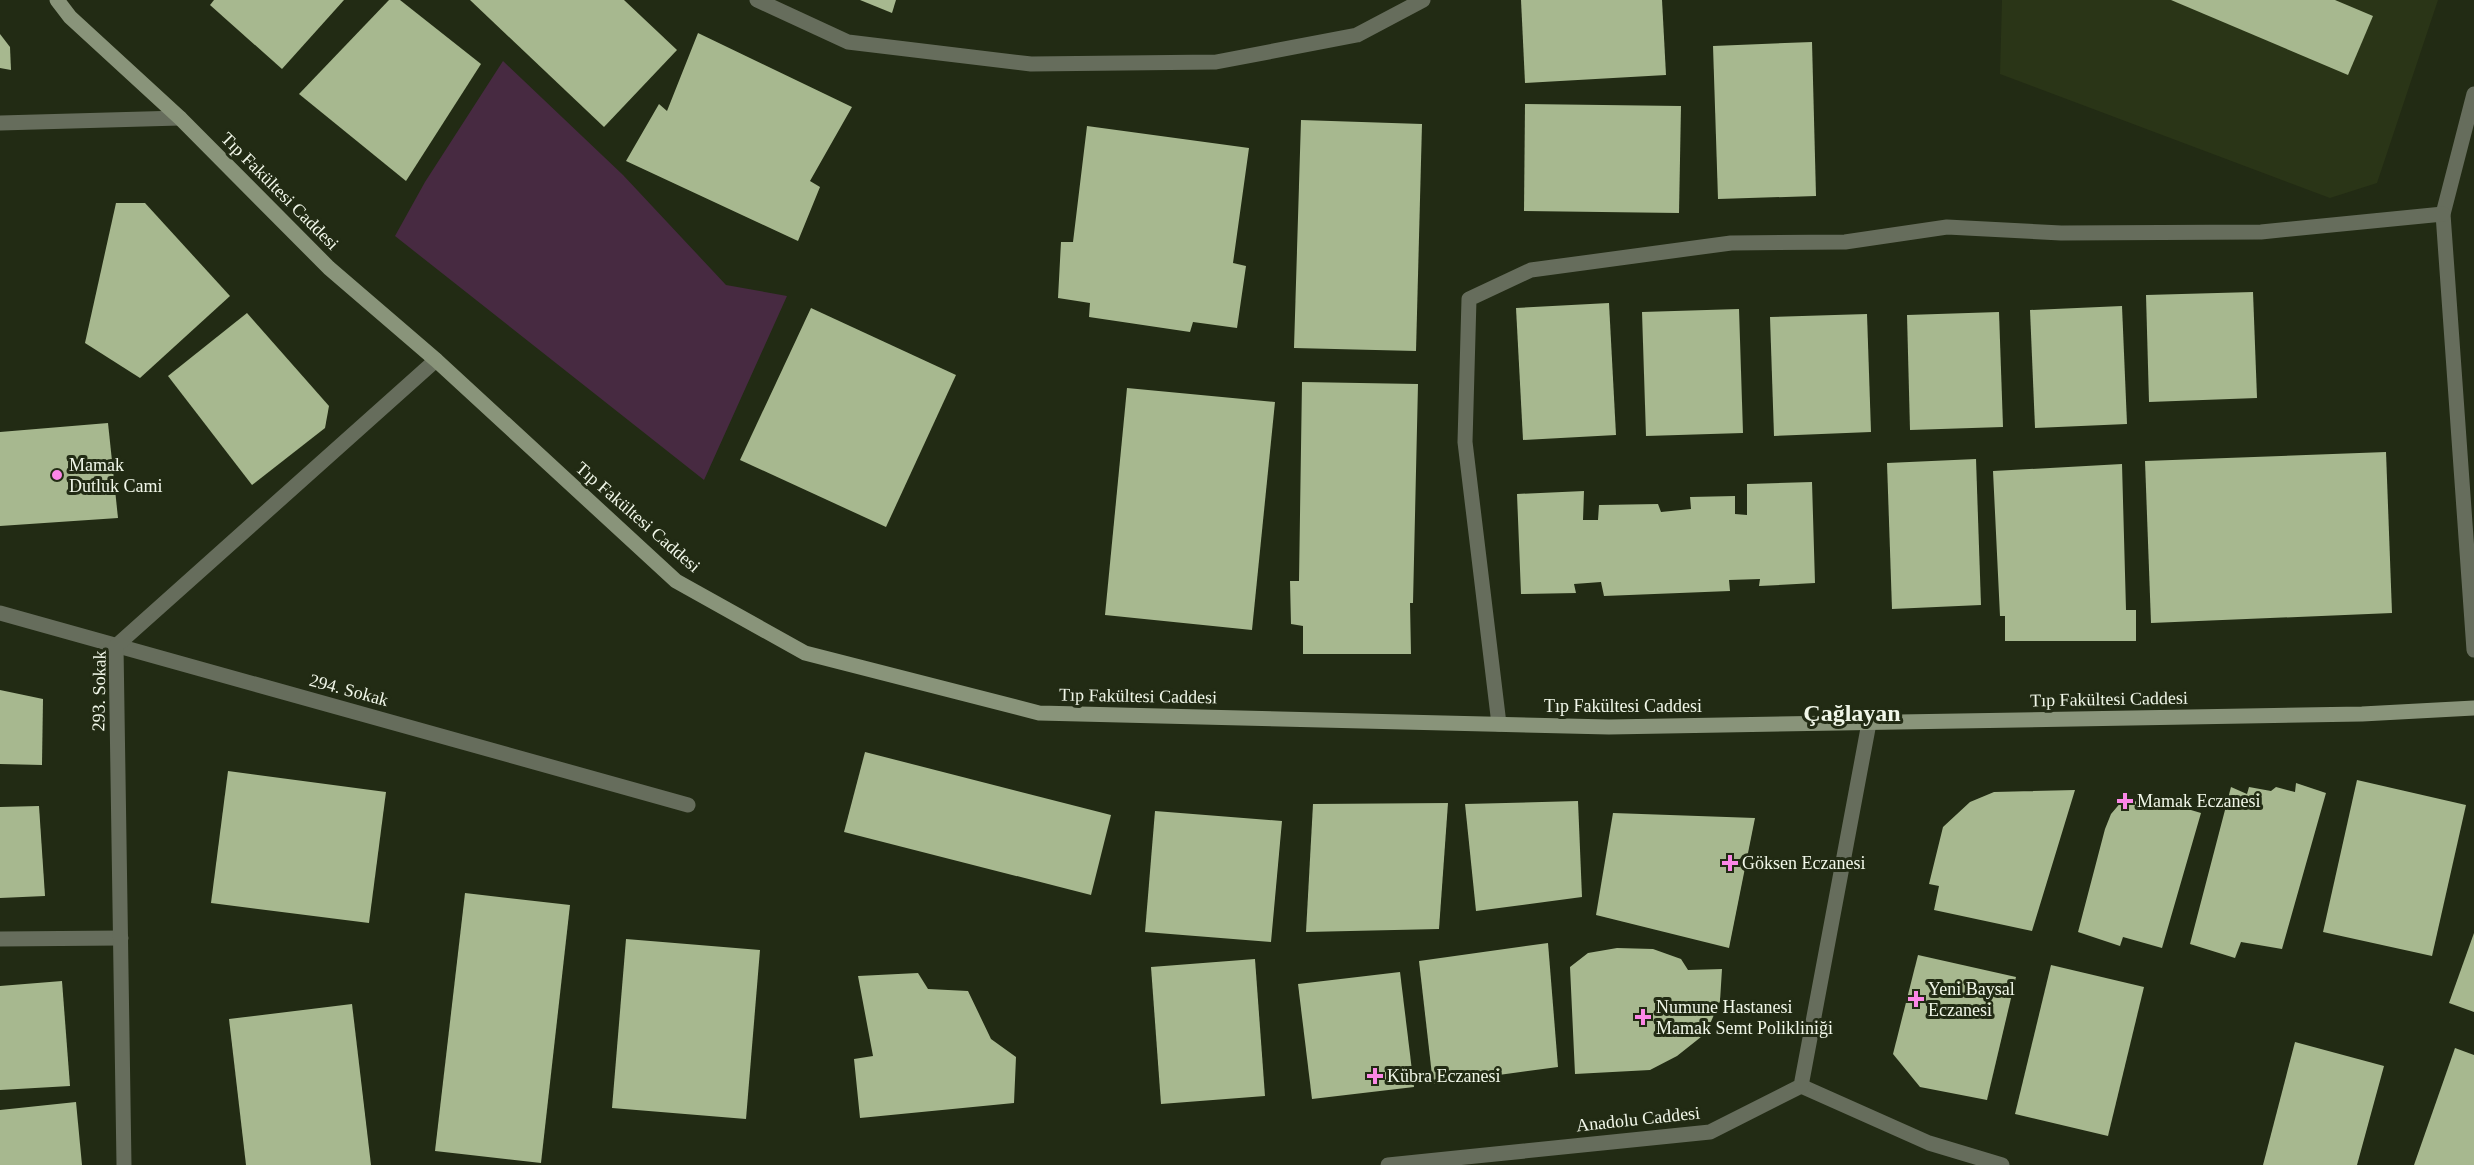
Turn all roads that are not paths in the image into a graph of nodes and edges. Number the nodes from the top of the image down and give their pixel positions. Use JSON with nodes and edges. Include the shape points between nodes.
{"nodes":[{"id":1,"x":57,"y":0,"type":"edge"},
{"id":2,"x":757,"y":0,"type":"edge"},
{"id":3,"x":1423,"y":0,"type":"edge"},
{"id":4,"x":2474,"y":94,"type":"edge"},
{"id":5,"x":180,"y":118,"type":"junction"},
{"id":6,"x":0,"y":123,"type":"edge"},
{"id":7,"x":2443,"y":214,"type":"junction"},
{"id":8,"x":436,"y":360,"type":"junction"},
{"id":9,"x":0,"y":613,"type":"edge"},
{"id":10,"x":116,"y":646,"type":"junction"},
{"id":11,"x":2474,"y":650,"type":"edge"},
{"id":12,"x":2474,"y":708,"type":"edge"},
{"id":13,"x":1869,"y":723,"type":"junction"},
{"id":14,"x":1499,"y":724,"type":"junction"},
{"id":15,"x":688,"y":805,"type":"dead end"},
{"id":16,"x":120,"y":938,"type":"junction"},
{"id":17,"x":0,"y":939,"type":"edge"},
{"id":18,"x":1801,"y":1086,"type":"junction"},
{"id":19,"x":124,"y":1165,"type":"edge"},
{"id":20,"x":1388,"y":1165,"type":"edge"},
{"id":21,"x":2002,"y":1165,"type":"edge"}],
"edges":[{"from":1,"to":5,"type":"main road","name":"Tıp Fakültesi Caddesi","via":[[70,17]]},
{"from":2,"to":3,"type":"street","via":[[848,42],[1031,64],[1216,62],[1358,34]]},
{"from":4,"to":7,"type":"street"},
{"from":5,"to":6,"type":"street"},
{"from":5,"to":8,"type":"main road","name":"Tıp Fakültesi Caddesi","via":[[296,237]]},
{"from":7,"to":11,"type":"street"},
{"from":7,"to":14,"type":"street","via":[[2262,232],[2061,233],[1947,227],[1845,242],[1731,243],[1531,270],[1469,299],[1466,442]]},
{"from":8,"to":10,"type":"street","name":"293. Sokak"},
{"from":8,"to":14,"type":"main road","name":"Tıp Fakültesi Caddesi","via":[[676,581],[805,653],[1039,713]]},
{"from":9,"to":10,"type":"street","name":"294. Sokak"},
{"from":10,"to":15,"type":"street","name":"294. Sokak"},
{"from":10,"to":16,"type":"street","name":"293. Sokak"},
{"from":12,"to":13,"type":"main road","name":"Tıp Fakültesi Caddesi","via":[[2362,714]]},
{"from":13,"to":14,"type":"main road","name":"Tıp Fakültesi Caddesi","via":[[1609,727]]},
{"from":13,"to":18,"type":"street"},
{"from":16,"to":17,"type":"street"},
{"from":16,"to":19,"type":"street","name":"293. Sokak"},
{"from":18,"to":20,"type":"street","name":"Anadolu Caddesi","via":[[1710,1132]]},
{"from":18,"to":21,"type":"street","via":[[1929,1143]]}]}
